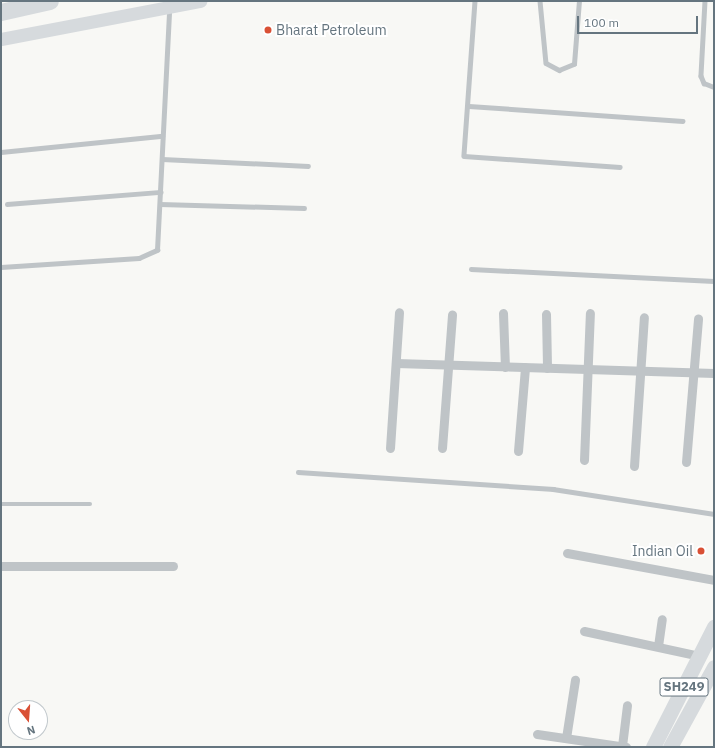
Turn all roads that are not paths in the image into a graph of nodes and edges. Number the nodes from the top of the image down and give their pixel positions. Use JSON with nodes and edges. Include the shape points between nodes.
{"nodes":[{"id":1,"x":50,"y":1,"type":"edge"},
{"id":2,"x":200,"y":1,"type":"edge"},
{"id":3,"x":475,"y":1,"type":"edge"},
{"id":4,"x":540,"y":1,"type":"edge"},
{"id":5,"x":579,"y":1,"type":"edge"},
{"id":6,"x":705,"y":1,"type":"edge"},
{"id":7,"x":169,"y":5,"type":"junction"},
{"id":8,"x":1,"y":12,"type":"edge"},
{"id":9,"x":1,"y":39,"type":"edge"},
{"id":10,"x":714,"y":87,"type":"edge"},
{"id":11,"x":469,"y":106,"type":"junction"},
{"id":12,"x":682,"y":121,"type":"dead end"},
{"id":13,"x":162,"y":136,"type":"junction"},
{"id":14,"x":1,"y":152,"type":"edge"},
{"id":15,"x":162,"y":159,"type":"junction"},
{"id":16,"x":308,"y":166,"type":"dead end"},
{"id":17,"x":620,"y":167,"type":"dead end"},
{"id":18,"x":161,"y":192,"type":"junction"},
{"id":19,"x":6,"y":204,"type":"dead end"},
{"id":20,"x":160,"y":204,"type":"junction"},
{"id":21,"x":304,"y":208,"type":"dead end"},
{"id":22,"x":1,"y":267,"type":"edge"},
{"id":23,"x":471,"y":269,"type":"dead end"},
{"id":24,"x":714,"y":281,"type":"edge"},
{"id":25,"x":399,"y":312,"type":"dead end"},
{"id":26,"x":590,"y":312,"type":"dead end"},
{"id":27,"x":503,"y":313,"type":"dead end"},
{"id":28,"x":452,"y":314,"type":"dead end"},
{"id":29,"x":546,"y":314,"type":"dead end"},
{"id":30,"x":644,"y":317,"type":"dead end"},
{"id":31,"x":698,"y":318,"type":"dead end"},
{"id":32,"x":396,"y":363,"type":"junction"},
{"id":33,"x":448,"y":365,"type":"junction"},
{"id":34,"x":504,"y":367,"type":"junction"},
{"id":35,"x":525,"y":368,"type":"junction"},
{"id":36,"x":547,"y":368,"type":"junction"},
{"id":37,"x":588,"y":369,"type":"junction"},
{"id":38,"x":640,"y":371,"type":"junction"},
{"id":39,"x":694,"y":373,"type":"junction"},
{"id":40,"x":714,"y":373,"type":"edge"},
{"id":41,"x":390,"y":448,"type":"dead end"},
{"id":42,"x":442,"y":448,"type":"dead end"},
{"id":43,"x":518,"y":451,"type":"dead end"},
{"id":44,"x":584,"y":460,"type":"dead end"},
{"id":45,"x":686,"y":462,"type":"dead end"},
{"id":46,"x":634,"y":466,"type":"dead end"},
{"id":47,"x":298,"y":472,"type":"dead end"},
{"id":48,"x":1,"y":504,"type":"edge"},
{"id":49,"x":90,"y":504,"type":"dead end"},
{"id":50,"x":714,"y":514,"type":"edge"},
{"id":51,"x":567,"y":553,"type":"dead end"},
{"id":52,"x":1,"y":566,"type":"edge"},
{"id":53,"x":173,"y":566,"type":"dead end"},
{"id":54,"x":714,"y":580,"type":"edge"},
{"id":55,"x":662,"y":619,"type":"dead end"},
{"id":56,"x":714,"y":627,"type":"edge"},
{"id":57,"x":584,"y":631,"type":"dead end"},
{"id":58,"x":658,"y":646,"type":"junction"},
{"id":59,"x":700,"y":656,"type":"junction"},
{"id":60,"x":714,"y":666,"type":"edge"},
{"id":61,"x":575,"y":680,"type":"dead end"},
{"id":62,"x":627,"y":705,"type":"dead end"},
{"id":63,"x":537,"y":734,"type":"dead end"},
{"id":64,"x":566,"y":738,"type":"junction"},
{"id":65,"x":624,"y":746,"type":"edge"},
{"id":66,"x":653,"y":747,"type":"edge"},
{"id":67,"x":670,"y":747,"type":"edge"}],
"edges":[{"from":1,"to":8,"type":"highway"},
{"from":2,"to":7,"type":"street"},
{"from":3,"to":11,"type":"lane"},
{"from":4,"to":5,"type":"lane","via":[[546,63],[559,70],[574,64],[577,54]]},
{"from":6,"to":10,"type":"lane","via":[[701,76],[704,84]]},
{"from":7,"to":9,"type":"street"},
{"from":7,"to":13,"type":"lane"},
{"from":11,"to":12,"type":"lane"},
{"from":11,"to":17,"type":"lane","via":[[464,156]]},
{"from":13,"to":14,"type":"lane"},
{"from":13,"to":15,"type":"lane"},
{"from":15,"to":16,"type":"lane"},
{"from":15,"to":18,"type":"lane"},
{"from":18,"to":19,"type":"lane"},
{"from":18,"to":20,"type":"lane"},
{"from":20,"to":21,"type":"lane"},
{"from":20,"to":22,"type":"lane","via":[[158,244],[154,254]]},
{"from":23,"to":24,"type":"lane"},
{"from":25,"to":32,"type":"street"},
{"from":26,"to":37,"type":"street"},
{"from":27,"to":34,"type":"street"},
{"from":28,"to":33,"type":"street"},
{"from":29,"to":36,"type":"street"},
{"from":30,"to":38,"type":"street"},
{"from":31,"to":39,"type":"street"},
{"from":32,"to":33,"type":"street"},
{"from":32,"to":41,"type":"street"},
{"from":33,"to":34,"type":"street"},
{"from":33,"to":42,"type":"street"},
{"from":34,"to":35,"type":"street"},
{"from":35,"to":36,"type":"street"},
{"from":35,"to":43,"type":"street"},
{"from":36,"to":37,"type":"street"},
{"from":37,"to":38,"type":"street"},
{"from":37,"to":44,"type":"street"},
{"from":38,"to":39,"type":"street"},
{"from":38,"to":46,"type":"street"},
{"from":39,"to":40,"type":"street"},
{"from":39,"to":45,"type":"street"},
{"from":47,"to":50,"type":"lane","via":[[553,489]]},
{"from":48,"to":49,"type":"lane"},
{"from":51,"to":54,"type":"street"},
{"from":52,"to":53,"type":"street"},
{"from":55,"to":58,"type":"street"},
{"from":56,"to":59,"type":"main road","number":"SH249"},
{"from":57,"to":58,"type":"street"},
{"from":58,"to":59,"type":"street"},
{"from":59,"to":66,"type":"main road","number":"SH249"},
{"from":60,"to":67,"type":"main road"},
{"from":61,"to":64,"type":"street"},
{"from":62,"to":65,"type":"street"},
{"from":63,"to":64,"type":"street"},
{"from":64,"to":65,"type":"street"}]}
